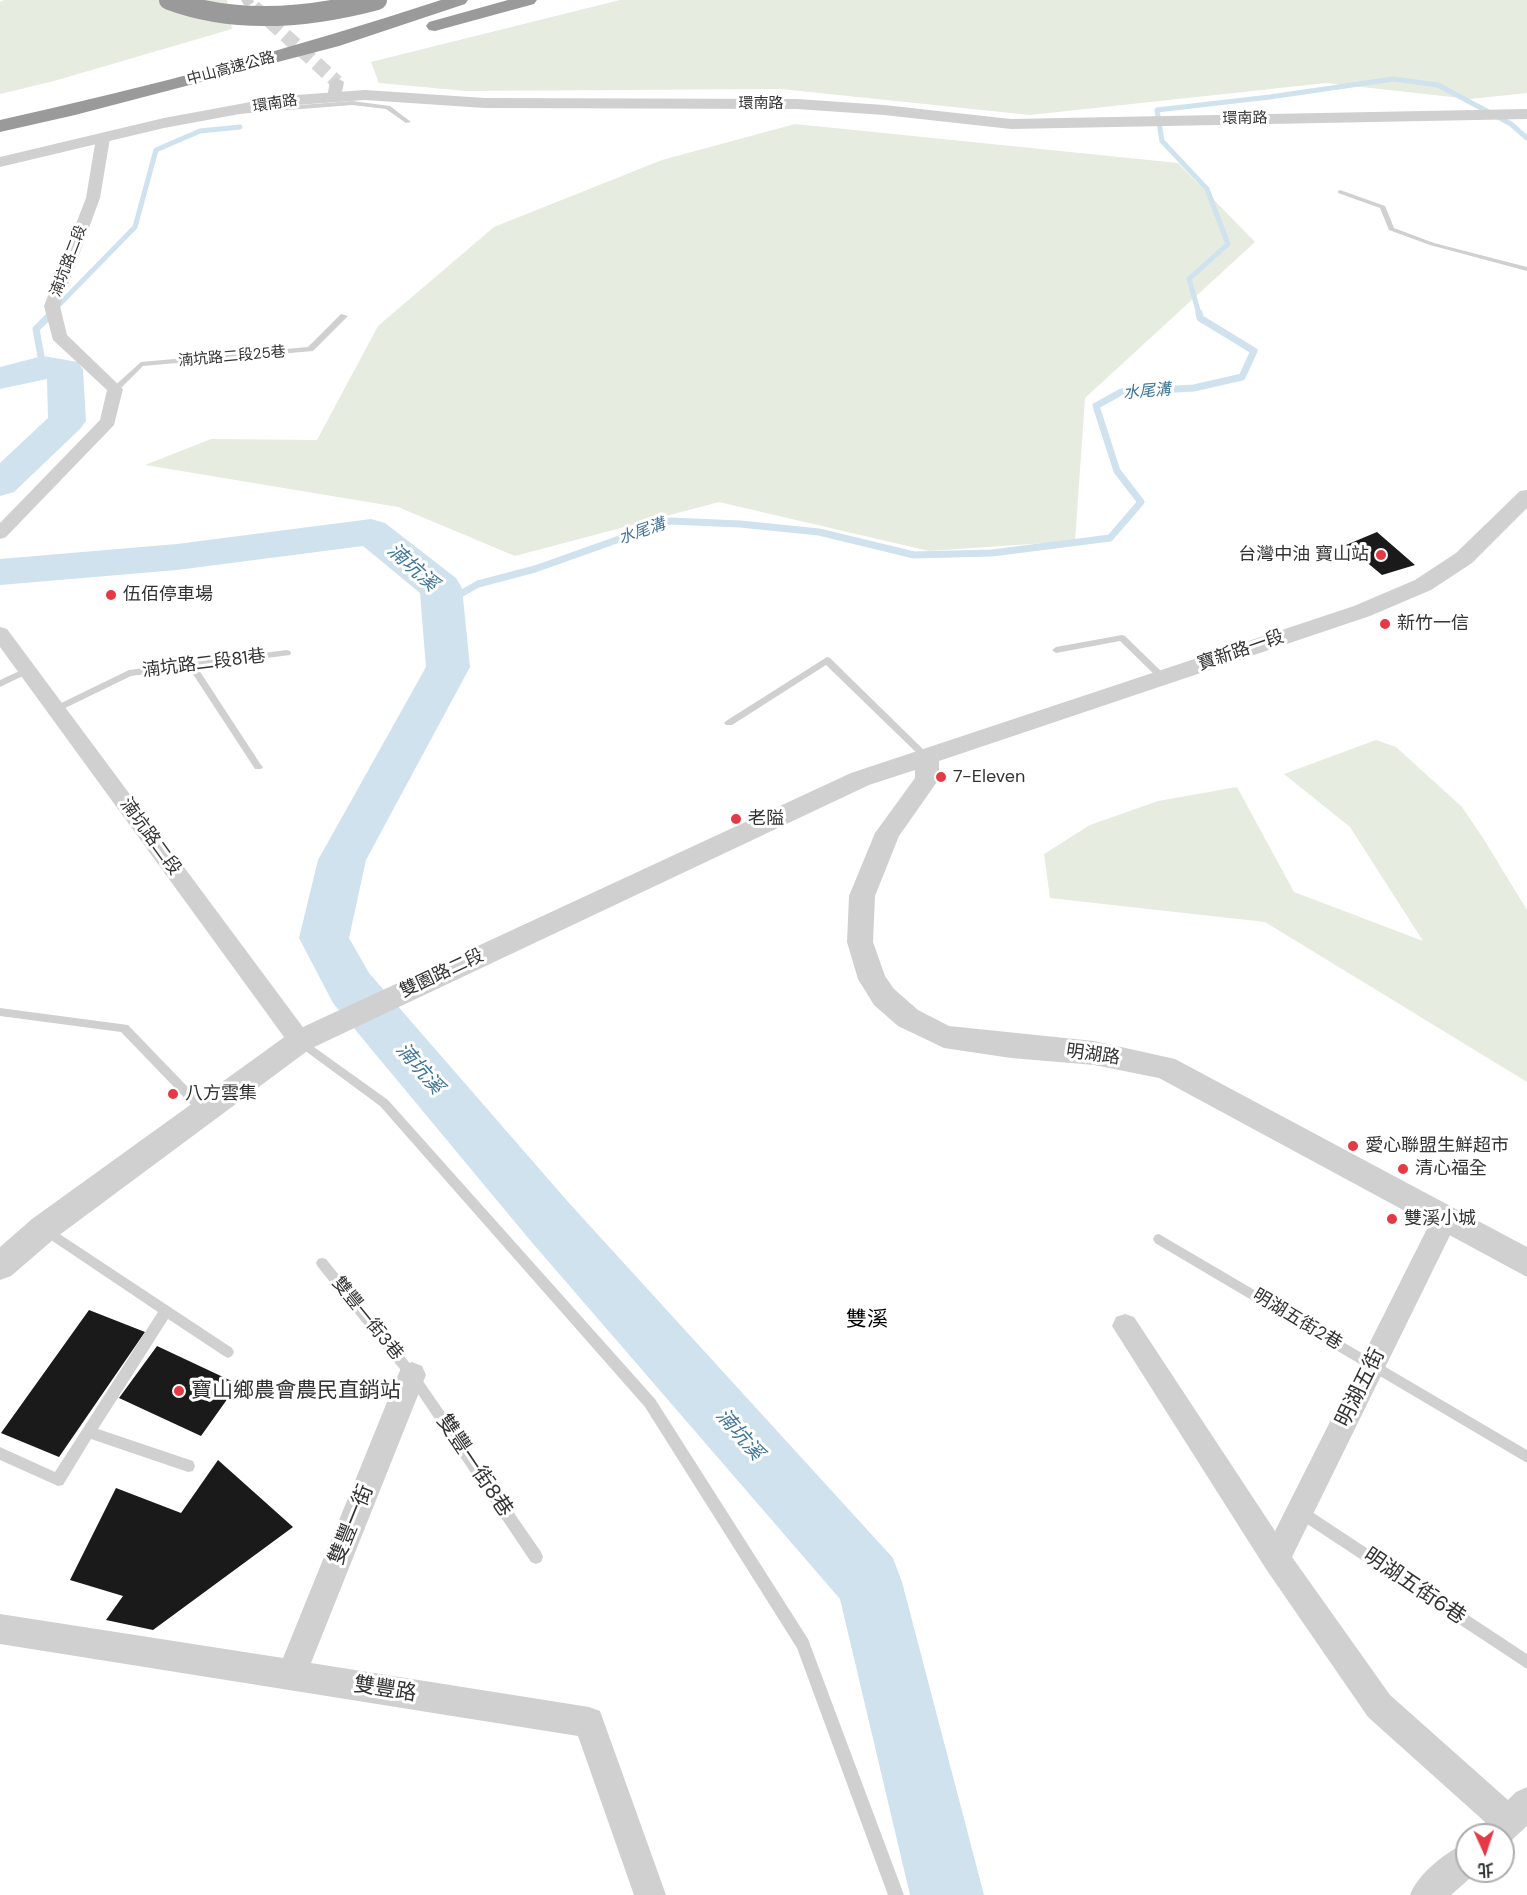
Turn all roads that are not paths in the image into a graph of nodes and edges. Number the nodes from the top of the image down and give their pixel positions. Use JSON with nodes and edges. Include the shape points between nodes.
{"nodes":[{"id":1,"x":169,"y":0,"type":"edge"},
{"id":2,"x":377,"y":0,"type":"edge"},
{"id":3,"x":408,"y":0,"type":"edge"},
{"id":4,"x":459,"y":0,"type":"edge"},
{"id":5,"x":528,"y":0,"type":"edge"},
{"id":6,"x":0,"y":108,"type":"edge"},
{"id":7,"x":68,"y":111,"type":"junction"},
{"id":8,"x":220,"y":113,"type":"junction"},
{"id":9,"x":1527,"y":114,"type":"edge"},
{"id":10,"x":408,"y":122,"type":"dead end"},
{"id":11,"x":0,"y":126,"type":"edge"},
{"id":12,"x":102,"y":138,"type":"junction"},
{"id":13,"x":0,"y":162,"type":"edge"},
{"id":14,"x":1340,"y":192,"type":"dead end"},
{"id":15,"x":1527,"y":269,"type":"edge"},
{"id":16,"x":344,"y":316,"type":"dead end"},
{"id":17,"x":115,"y":388,"type":"junction"},
{"id":18,"x":1527,"y":496,"type":"edge"},
{"id":19,"x":0,"y":533,"type":"edge"},
{"id":20,"x":0,"y":633,"type":"edge"},
{"id":21,"x":1056,"y":650,"type":"dead end"},
{"id":22,"x":287,"y":653,"type":"dead end"},
{"id":23,"x":191,"y":665,"type":"junction"},
{"id":24,"x":28,"y":670,"type":"junction"},
{"id":25,"x":1163,"y":678,"type":"junction"},
{"id":26,"x":0,"y":684,"type":"edge"},
{"id":27,"x":56,"y":709,"type":"junction"},
{"id":28,"x":729,"y":723,"type":"dead end"},
{"id":29,"x":927,"y":758,"type":"junction"},
{"id":30,"x":258,"y":767,"type":"dead end"},
{"id":31,"x":0,"y":1012,"type":"edge"},
{"id":32,"x":300,"y":1041,"type":"junction"},
{"id":33,"x":204,"y":1111,"type":"junction"},
{"id":34,"x":1446,"y":1218,"type":"junction"},
{"id":35,"x":44,"y":1228,"type":"junction"},
{"id":36,"x":1160,"y":1239,"type":"dead end"},
{"id":37,"x":322,"y":1263,"type":"dead end"},
{"id":38,"x":1527,"y":1263,"type":"edge"},
{"id":39,"x":0,"y":1266,"type":"edge"},
{"id":40,"x":165,"y":1312,"type":"junction"},
{"id":41,"x":1125,"y":1326,"type":"dead end"},
{"id":42,"x":228,"y":1352,"type":"dead end"},
{"id":43,"x":1372,"y":1366,"type":"junction"},
{"id":44,"x":412,"y":1375,"type":"junction"},
{"id":45,"x":89,"y":1432,"type":"junction"},
{"id":46,"x":0,"y":1453,"type":"edge"},
{"id":47,"x":1527,"y":1457,"type":"edge"},
{"id":48,"x":188,"y":1466,"type":"dead end"},
{"id":49,"x":1300,"y":1511,"type":"junction"},
{"id":50,"x":536,"y":1557,"type":"dead end"},
{"id":51,"x":1276,"y":1559,"type":"junction"},
{"id":52,"x":0,"y":1629,"type":"edge"},
{"id":53,"x":1527,"y":1662,"type":"edge"},
{"id":54,"x":291,"y":1675,"type":"junction"},
{"id":55,"x":1510,"y":1820,"type":"edge"},
{"id":56,"x":650,"y":1895,"type":"edge"},
{"id":57,"x":896,"y":1895,"type":"edge"}],
"edges":[{"from":1,"to":2,"type":"highway","bridge":true,"via":[[241,16],[293,16]]},
{"from":3,"to":6,"type":"highway","name":"中山高速公路","via":[[88,92]]},
{"from":4,"to":7,"type":"highway","name":"中山高速公路","via":[[332,42]]},
{"from":5,"to":7,"type":"highway","via":[[200,92]]},
{"from":7,"to":11,"type":"highway","name":"中山高速公路"},
{"from":8,"to":9,"type":"street","name":"環南路","via":[[336,89],[365,95],[485,103],[797,104],[1011,124]]},
{"from":8,"to":10,"type":"lane","via":[[352,103],[388,107]]},
{"from":8,"to":12,"type":"street","name":"環南路"},
{"from":12,"to":13,"type":"street","name":"環南路"},
{"from":12,"to":17,"type":"street","name":"湳坑路二段","via":[[93,198],[52,306],[59,337]]},
{"from":14,"to":15,"type":"lane","via":[[1383,207],[1391,229]]},
{"from":16,"to":17,"type":"lane","name":"湳坑路二段25巷","via":[[310,349],[141,364]]},
{"from":17,"to":19,"type":"street","via":[[108,421]]},
{"from":18,"to":25,"type":"street","name":"寶新路一段","via":[[1464,558],[1423,585]]},
{"from":20,"to":24,"type":"street","name":"湳坑路二段"},
{"from":21,"to":25,"type":"lane","via":[[1122,638]]},
{"from":22,"to":23,"type":"lane","name":"湳坑路二段81巷"},
{"from":23,"to":27,"type":"lane","name":"湳坑路二段81巷","via":[[129,673]]},
{"from":23,"to":30,"type":"lane"},
{"from":24,"to":26,"type":"lane"},
{"from":24,"to":27,"type":"street","name":"湳坑路二段"},
{"from":25,"to":29,"type":"street","name":"寶新路一段"},
{"from":27,"to":32,"type":"street","name":"湳坑路二段"},
{"from":28,"to":29,"type":"lane","via":[[827,660]]},
{"from":29,"to":32,"type":"street","name":"雙園路二段","via":[[860,779]]},
{"from":29,"to":34,"type":"street","name":"明湖路","via":[[927,779],[888,833],[862,896],[860,942],[872,979],[884,997],[908,1018],[944,1036],[1094,1053],[1165,1067]]},
{"from":31,"to":33,"type":"lane","via":[[124,1028]]},
{"from":32,"to":33,"type":"street","name":"雙園路二段"},
{"from":32,"to":57,"type":"lane","via":[[384,1103],[650,1403],[803,1644]]},
{"from":33,"to":35,"type":"street","name":"雙園路二段"},
{"from":34,"to":38,"type":"street","name":"明湖路"},
{"from":34,"to":43,"type":"street","name":"明湖五街"},
{"from":35,"to":39,"type":"street","name":"雙園路二段"},
{"from":35,"to":40,"type":"lane"},
{"from":36,"to":43,"type":"lane","name":"明湖五街2巷"},
{"from":37,"to":44,"type":"lane","name":"雙豐一街3巷"},
{"from":40,"to":42,"type":"lane"},
{"from":40,"to":45,"type":"lane"},
{"from":41,"to":51,"type":"street"},
{"from":43,"to":47,"type":"lane","name":"明湖五街2巷"},
{"from":43,"to":49,"type":"street","name":"明湖五街"},
{"from":44,"to":50,"type":"lane","name":"雙豐一街8巷"},
{"from":44,"to":54,"type":"street","name":"雙豐一街"},
{"from":45,"to":46,"type":"lane","via":[[58,1480]]},
{"from":45,"to":48,"type":"lane"},
{"from":49,"to":51,"type":"street","name":"明湖五街"},
{"from":49,"to":53,"type":"lane","name":"明湖五街6巷"},
{"from":51,"to":55,"type":"street","via":[[1379,1706]]},
{"from":52,"to":54,"type":"street","name":"雙豐路"},
{"from":54,"to":56,"type":"street","name":"雙豐路","via":[[589,1722]]}]}
